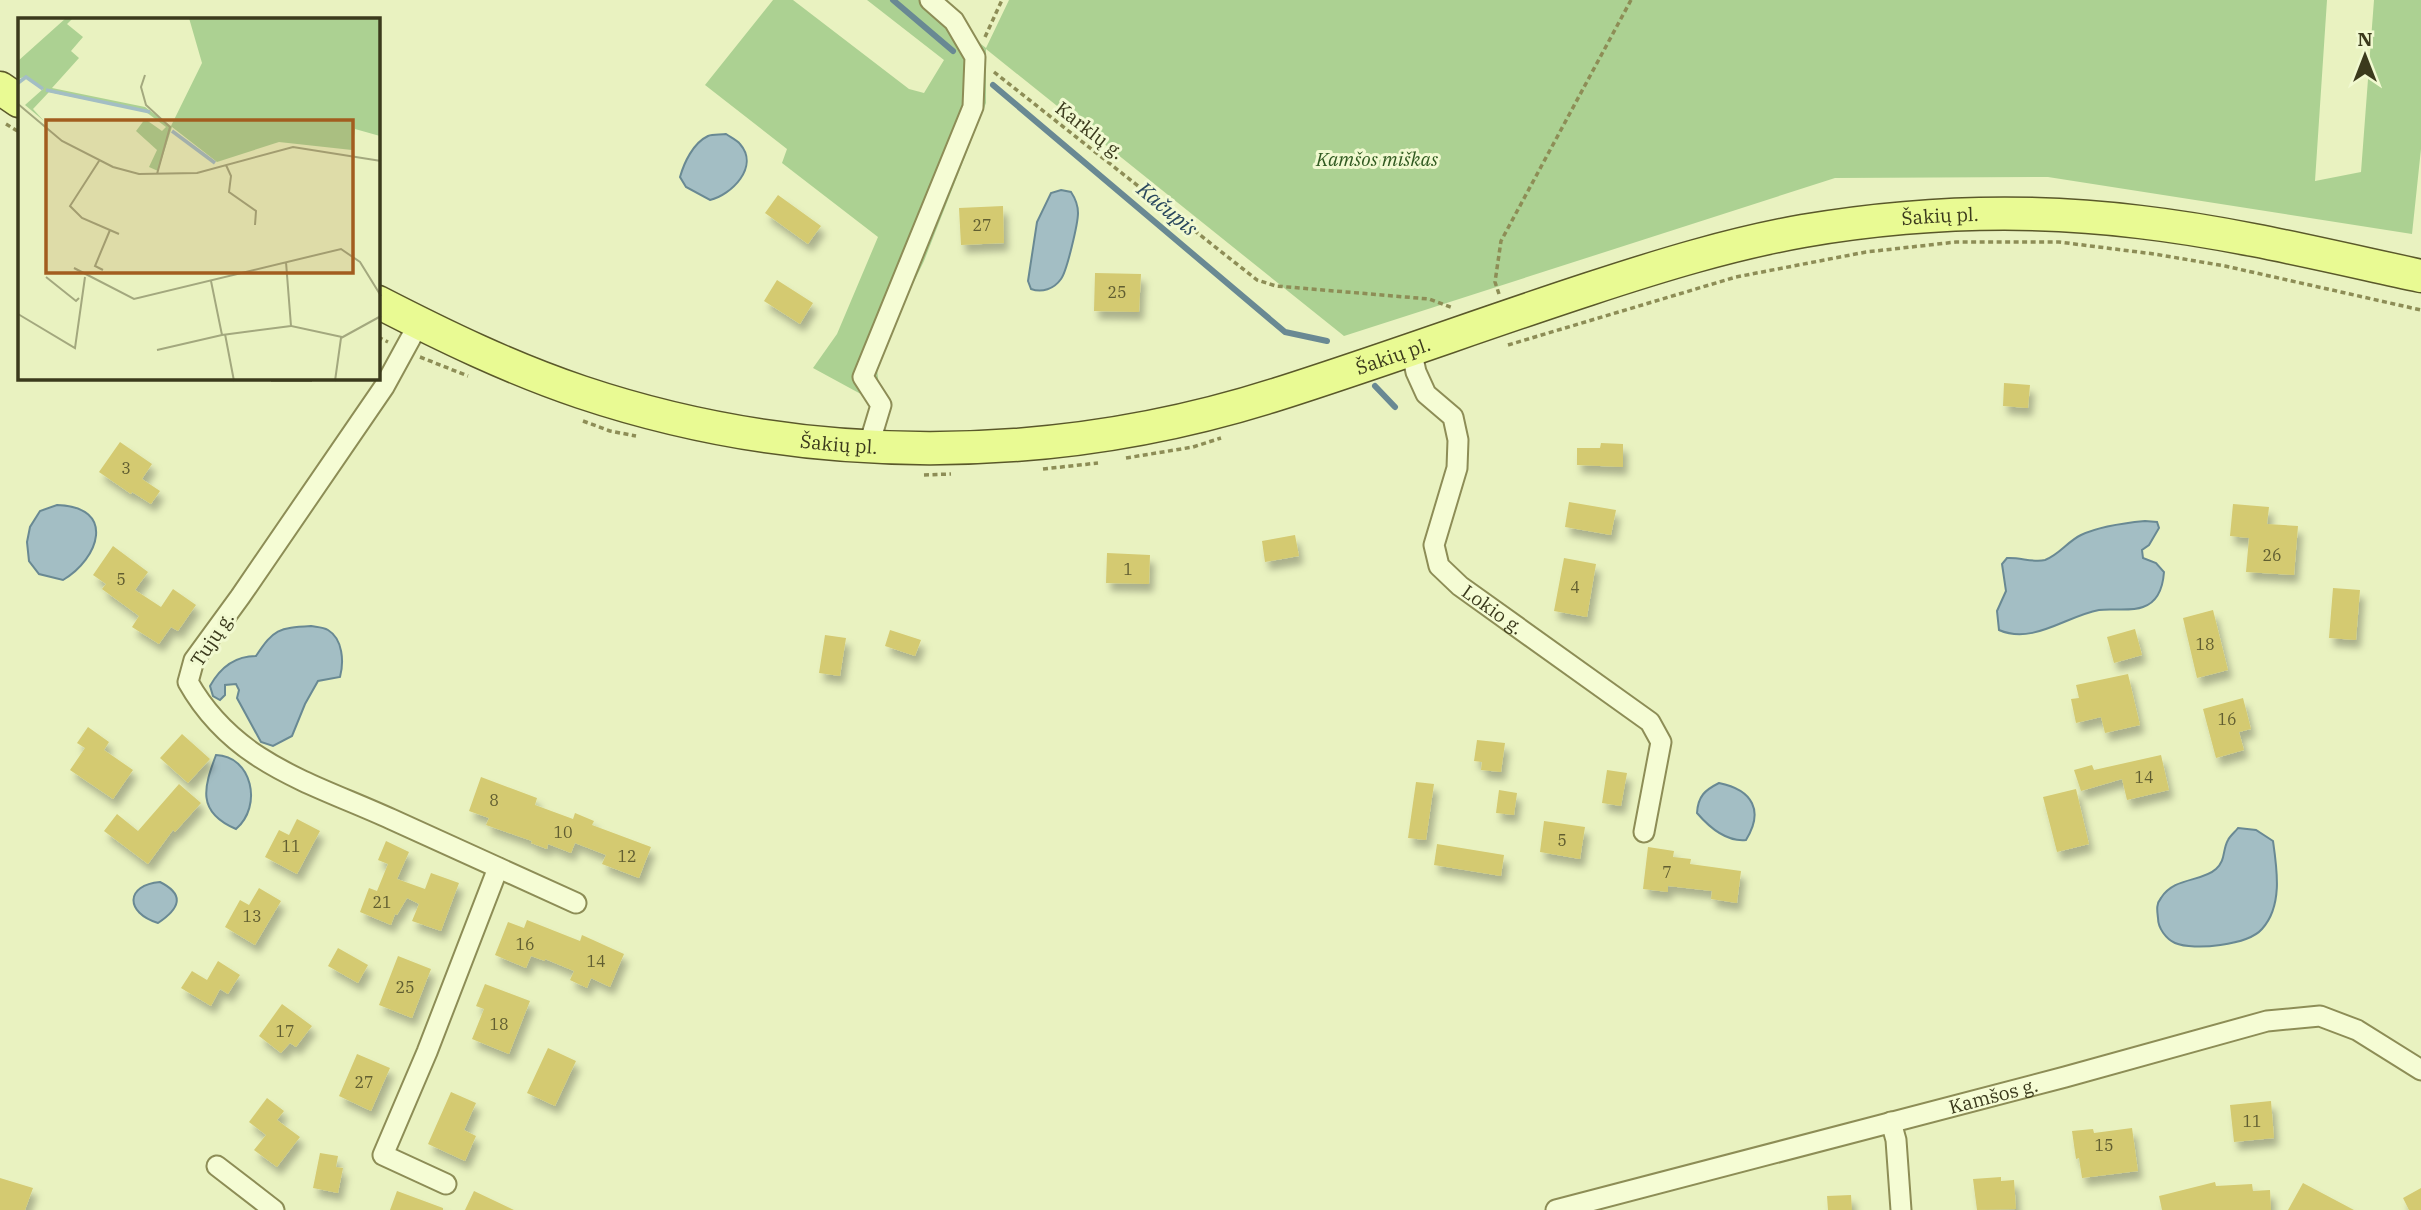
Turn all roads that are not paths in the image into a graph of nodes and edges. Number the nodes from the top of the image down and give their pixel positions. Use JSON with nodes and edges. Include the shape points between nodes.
{"nodes":[{"id":1,"x":930,"y":0,"type":"edge"},
{"id":2,"x":0,"y":88,"type":"edge"},
{"id":3,"x":18,"y":100,"type":"edge"},
{"id":4,"x":2421,"y":276,"type":"edge"},
{"id":5,"x":380,"y":303,"type":"edge"},
{"id":6,"x":419,"y":323,"type":"junction"},
{"id":7,"x":1411,"y":349,"type":"junction"},
{"id":8,"x":868,"y":448,"type":"junction"},
{"id":9,"x":1644,"y":832,"type":"dead end"},
{"id":10,"x":498,"y":868,"type":"junction"},
{"id":11,"x":576,"y":903,"type":"dead end"},
{"id":12,"x":2421,"y":1070,"type":"edge"},
{"id":13,"x":1891,"y":1122,"type":"junction"},
{"id":14,"x":217,"y":1166,"type":"dead end"},
{"id":15,"x":446,"y":1184,"type":"dead end"},
{"id":16,"x":274,"y":1210,"type":"edge"},
{"id":17,"x":1556,"y":1210,"type":"edge"},
{"id":18,"x":1900,"y":1210,"type":"edge"}],
"edges":[{"from":1,"to":8,"type":"street","via":[[954,20],[975,57],[973,107],[863,377],[881,405]]},
{"from":2,"to":3,"type":"main road"},
{"from":4,"to":7,"type":"main road","name":"Šakių pl.","via":[[2143,222],[2015,213],[1942,215],[1865,222],[1740,245],[1661,266]]},
{"from":5,"to":6,"type":"main road","name":"Šakių pl."},
{"from":6,"to":8,"type":"main road","name":"Šakių pl.","via":[[523,371],[645,411],[727,429]]},
{"from":6,"to":10,"type":"street","name":"Tujų g.","via":[[384,387],[194,660],[188,682],[201,706],[237,741],[284,773]]},
{"from":7,"to":8,"type":"main road","name":"Šakių pl.","via":[[1188,420],[993,446]]},
{"from":7,"to":9,"type":"street","name":"Lokio g.","via":[[1426,394],[1453,417],[1458,440],[1457,468],[1434,545],[1439,566],[1460,586],[1650,722],[1661,742]]},
{"from":10,"to":11,"type":"street","name":"Tujų g."},
{"from":10,"to":15,"type":"street","via":[[383,1155]]},
{"from":12,"to":13,"type":"street","name":"Kamšos g.","via":[[2357,1030],[2320,1016],[2267,1021]]},
{"from":13,"to":17,"type":"street","name":"Kamšos g."},
{"from":13,"to":18,"type":"street"},
{"from":14,"to":16,"type":"street"}]}
